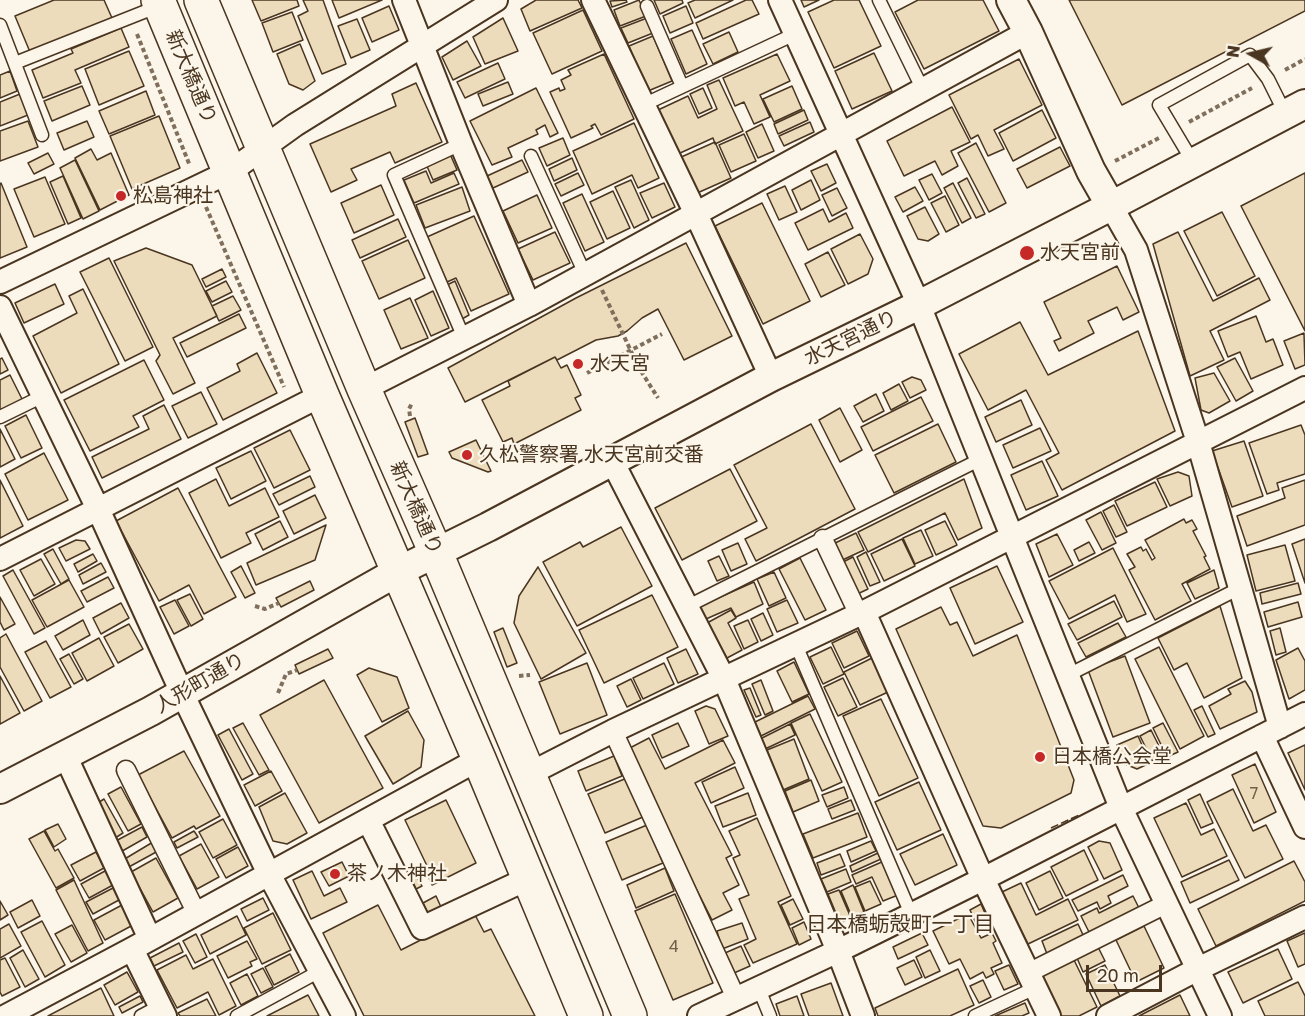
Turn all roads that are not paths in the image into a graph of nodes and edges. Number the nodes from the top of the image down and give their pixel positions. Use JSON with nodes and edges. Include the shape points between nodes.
{"nodes":[{"id":1,"x":201,"y":0,"type":"edge"},
{"id":2,"x":404,"y":0,"type":"edge"},
{"id":3,"x":496,"y":0,"type":"edge"},
{"id":4,"x":593,"y":0,"type":"edge"},
{"id":5,"x":780,"y":0,"type":"edge"},
{"id":6,"x":879,"y":0,"type":"edge"},
{"id":7,"x":1011,"y":0,"type":"edge"},
{"id":8,"x":160,"y":3,"type":"edge"},
{"id":9,"x":647,"y":6,"type":"dead end"},
{"id":10,"x":0,"y":25,"type":"edge"},
{"id":11,"x":1028,"y":32,"type":"junction"},
{"id":12,"x":795,"y":34,"type":"junction"},
{"id":13,"x":423,"y":44,"type":"junction"},
{"id":14,"x":15,"y":63,"type":"junction"},
{"id":15,"x":682,"y":86,"type":"junction"},
{"id":16,"x":923,"y":90,"type":"junction"},
{"id":17,"x":643,"y":105,"type":"junction"},
{"id":18,"x":1295,"y":108,"type":"edge"},
{"id":19,"x":42,"y":135,"type":"dead end"},
{"id":20,"x":841,"y":135,"type":"junction"},
{"id":21,"x":461,"y":144,"type":"junction"},
{"id":22,"x":263,"y":148,"type":"junction"},
{"id":23,"x":531,"y":156,"type":"dead end"},
{"id":24,"x":1193,"y":162,"type":"junction"},
{"id":25,"x":231,"y":171,"type":"junction"},
{"id":26,"x":1111,"y":206,"type":"junction"},
{"id":27,"x":696,"y":214,"type":"junction"},
{"id":28,"x":585,"y":274,"type":"junction"},
{"id":29,"x":0,"y":282,"type":"edge"},
{"id":30,"x":919,"y":304,"type":"junction"},
{"id":31,"x":529,"y":305,"type":"junction"},
{"id":32,"x":0,"y":307,"type":"edge"},
{"id":33,"x":464,"y":338,"type":"junction"},
{"id":34,"x":771,"y":377,"type":"junction"},
{"id":35,"x":1305,"y":388,"type":"edge"},
{"id":36,"x":364,"y":389,"type":"junction"},
{"id":37,"x":322,"y":395,"type":"junction"},
{"id":38,"x":43,"y":396,"type":"junction"},
{"id":39,"x":0,"y":417,"type":"edge"},
{"id":40,"x":1198,"y":442,"type":"junction"},
{"id":41,"x":981,"y":459,"type":"junction"},
{"id":42,"x":612,"y":461,"type":"junction"},
{"id":43,"x":98,"y":509,"type":"junction"},
{"id":44,"x":1012,"y":536,"type":"junction"},
{"id":45,"x":823,"y":539,"type":"junction"},
{"id":46,"x":436,"y":553,"type":"junction"},
{"id":47,"x":0,"y":559,"type":"edge"},
{"id":48,"x":397,"y":572,"type":"junction"},
{"id":49,"x":1240,"y":588,"type":"junction"},
{"id":50,"x":686,"y":607,"type":"junction"},
{"id":51,"x":861,"y":613,"type":"junction"},
{"id":52,"x":796,"y":645,"type":"junction"},
{"id":53,"x":1068,"y":675,"type":"junction"},
{"id":54,"x":724,"y":679,"type":"junction"},
{"id":55,"x":182,"y":693,"type":"junction"},
{"id":56,"x":1305,"y":714,"type":"edge"},
{"id":57,"x":613,"y":731,"type":"junction"},
{"id":58,"x":1271,"y":731,"type":"junction"},
{"id":59,"x":64,"y":754,"type":"junction"},
{"id":60,"x":479,"y":759,"type":"junction"},
{"id":61,"x":126,"y":770,"type":"dead end"},
{"id":62,"x":530,"y":774,"type":"junction"},
{"id":63,"x":0,"y":789,"type":"edge"},
{"id":64,"x":1120,"y":808,"type":"junction"},
{"id":65,"x":368,"y":820,"type":"junction"},
{"id":66,"x":1305,"y":827,"type":"edge"},
{"id":67,"x":269,"y":874,"type":"junction"},
{"id":68,"x":527,"y":879,"type":"junction"},
{"id":69,"x":983,"y":879,"type":"junction"},
{"id":70,"x":1166,"y":904,"type":"junction"},
{"id":71,"x":197,"y":914,"type":"junction"},
{"id":72,"x":911,"y":914,"type":"junction"},
{"id":73,"x":1305,"y":917,"type":"edge"},
{"id":74,"x":141,"y":944,"type":"junction"},
{"id":75,"x":838,"y":951,"type":"junction"},
{"id":76,"x":1198,"y":969,"type":"junction"},
{"id":77,"x":320,"y":971,"type":"junction"},
{"id":78,"x":1032,"y":980,"type":"junction"},
{"id":79,"x":759,"y":989,"type":"junction"},
{"id":80,"x":736,"y":998,"type":"junction"},
{"id":81,"x":155,"y":1013,"type":"edge"},
{"id":82,"x":6,"y":1016,"type":"edge"},
{"id":83,"x":237,"y":1016,"type":"edge"},
{"id":84,"x":344,"y":1016,"type":"edge"},
{"id":85,"x":586,"y":1016,"type":"edge"},
{"id":86,"x":630,"y":1016,"type":"edge"},
{"id":87,"x":699,"y":1016,"type":"edge"},
{"id":88,"x":770,"y":1016,"type":"edge"},
{"id":89,"x":862,"y":1016,"type":"edge"},
{"id":90,"x":975,"y":1016,"type":"edge"},
{"id":91,"x":1049,"y":1016,"type":"edge"},
{"id":92,"x":1108,"y":1016,"type":"edge"},
{"id":93,"x":1220,"y":1016,"type":"edge"}],
"edges":[{"from":1,"to":22,"type":"main road","name":"新大橋通り"},
{"from":2,"to":13,"type":"street"},
{"from":3,"to":13,"type":"street"},
{"from":4,"to":17,"type":"street"},
{"from":5,"to":12,"type":"street"},
{"from":6,"to":16,"type":"lane"},
{"from":7,"to":11,"type":"street"},
{"from":8,"to":14,"type":"lane"},
{"from":8,"to":25,"type":"main road","name":"新大橋通り"},
{"from":9,"to":15,"type":"lane"},
{"from":10,"to":14,"type":"lane"},
{"from":11,"to":16,"type":"street"},
{"from":11,"to":26,"type":"street"},
{"from":12,"to":15,"type":"lane"},
{"from":12,"to":20,"type":"street"},
{"from":13,"to":21,"type":"street"},
{"from":13,"to":22,"type":"street"},
{"from":14,"to":19,"type":"lane"},
{"from":15,"to":17,"type":"lane"},
{"from":16,"to":20,"type":"street"},
{"from":17,"to":27,"type":"street"},
{"from":18,"to":24,"type":"street","name":"水天宮通り"},
{"from":18,"to":24,"type":"lane","via":[[1250,55],[1159,105]]},
{"from":20,"to":27,"type":"street"},
{"from":20,"to":30,"type":"street"},
{"from":21,"to":31,"type":"street"},
{"from":21,"to":33,"type":"lane","via":[[394,175]]},
{"from":22,"to":25,"type":"street"},
{"from":22,"to":36,"type":"main road","name":"新大橋通り"},
{"from":23,"to":28,"type":"lane"},
{"from":24,"to":26,"type":"street","name":"水天宮通り"},
{"from":25,"to":29,"type":"street"},
{"from":25,"to":37,"type":"main road","name":"新大橋通り"},
{"from":26,"to":30,"type":"street","name":"水天宮通り"},
{"from":26,"to":40,"type":"street","via":[[1136,250]]},
{"from":27,"to":28,"type":"street"},
{"from":27,"to":34,"type":"street"},
{"from":28,"to":31,"type":"street"},
{"from":30,"to":34,"type":"street","name":"水天宮通り"},
{"from":30,"to":41,"type":"street"},
{"from":31,"to":33,"type":"street"},
{"from":32,"to":38,"type":"street"},
{"from":33,"to":36,"type":"street"},
{"from":34,"to":42,"type":"street","name":"水天宮通り"},
{"from":35,"to":40,"type":"street"},
{"from":36,"to":46,"type":"main road","name":"新大橋通り"},
{"from":37,"to":43,"type":"street"},
{"from":37,"to":48,"type":"main road","name":"新大橋通り"},
{"from":38,"to":39,"type":"lane"},
{"from":38,"to":43,"type":"street"},
{"from":40,"to":44,"type":"street"},
{"from":40,"to":49,"type":"street"},
{"from":41,"to":44,"type":"street"},
{"from":41,"to":45,"type":"lane"},
{"from":42,"to":46,"type":"street","name":"水天宮通り"},
{"from":42,"to":50,"type":"street"},
{"from":43,"to":47,"type":"street"},
{"from":43,"to":55,"type":"street"},
{"from":44,"to":51,"type":"street"},
{"from":44,"to":53,"type":"street"},
{"from":45,"to":50,"type":"lane"},
{"from":45,"to":51,"type":"street"},
{"from":46,"to":48,"type":"street","name":"水天宮通り"},
{"from":46,"to":62,"type":"main road","name":"新大橋通り"},
{"from":48,"to":55,"type":"street","name":"人形町通り"},
{"from":48,"to":60,"type":"main road","name":"新大橋通り"},
{"from":49,"to":53,"type":"lane"},
{"from":49,"to":58,"type":"street"},
{"from":50,"to":54,"type":"street"},
{"from":51,"to":52,"type":"street"},
{"from":51,"to":69,"type":"street"},
{"from":52,"to":54,"type":"street"},
{"from":52,"to":72,"type":"lane"},
{"from":53,"to":64,"type":"street"},
{"from":54,"to":57,"type":"street"},
{"from":54,"to":75,"type":"street"},
{"from":55,"to":59,"type":"street","name":"人形町通り"},
{"from":55,"to":67,"type":"street"},
{"from":56,"to":58,"type":"street"},
{"from":57,"to":62,"type":"street"},
{"from":57,"to":80,"type":"street"},
{"from":58,"to":64,"type":"street"},
{"from":58,"to":66,"type":"street"},
{"from":59,"to":63,"type":"street","name":"人形町通り"},
{"from":59,"to":74,"type":"street"},
{"from":60,"to":65,"type":"street"},
{"from":60,"to":68,"type":"main road","name":"新大橋通り"},
{"from":61,"to":71,"type":"street"},
{"from":62,"to":86,"type":"main road","name":"新大橋通り"},
{"from":64,"to":69,"type":"street"},
{"from":64,"to":70,"type":"street"},
{"from":65,"to":67,"type":"street"},
{"from":65,"to":68,"type":"street","via":[[422,928]]},
{"from":67,"to":71,"type":"street"},
{"from":67,"to":77,"type":"street"},
{"from":68,"to":85,"type":"main road","name":"新大橋通り"},
{"from":69,"to":72,"type":"street"},
{"from":69,"to":78,"type":"street"},
{"from":70,"to":76,"type":"street"},
{"from":70,"to":78,"type":"street"},
{"from":71,"to":74,"type":"street"},
{"from":72,"to":75,"type":"street"},
{"from":73,"to":76,"type":"street"},
{"from":74,"to":81,"type":"street"},
{"from":74,"to":82,"type":"street"},
{"from":75,"to":79,"type":"street"},
{"from":75,"to":89,"type":"street"},
{"from":76,"to":92,"type":"street"},
{"from":76,"to":93,"type":"street"},
{"from":77,"to":83,"type":"lane"},
{"from":77,"to":84,"type":"street"},
{"from":78,"to":90,"type":"lane"},
{"from":78,"to":91,"type":"street"},
{"from":79,"to":80,"type":"street"},
{"from":79,"to":88,"type":"lane"},
{"from":80,"to":87,"type":"street"}]}
